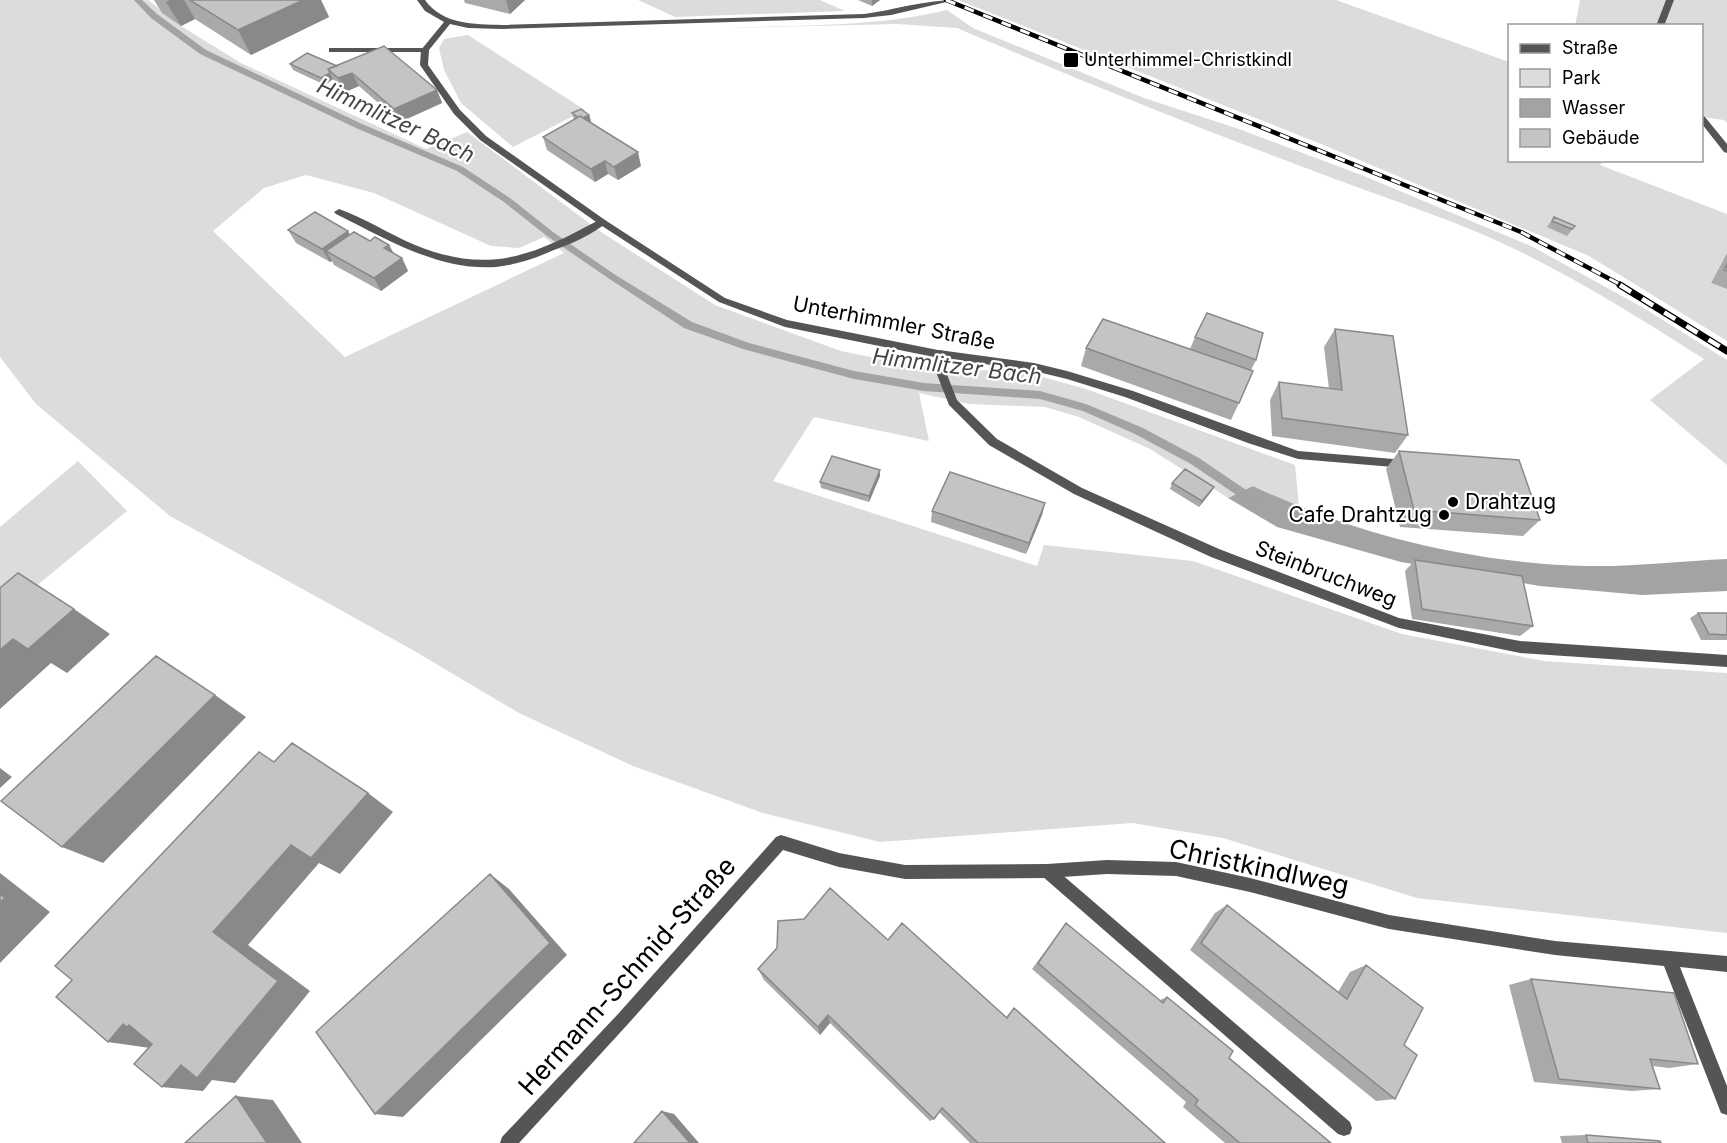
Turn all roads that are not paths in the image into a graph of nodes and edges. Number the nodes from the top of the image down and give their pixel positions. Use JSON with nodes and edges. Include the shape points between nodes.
{"nodes":[{"id":1,"x":421,"y":0,"type":"edge"},
{"id":2,"x":951,"y":0,"type":"edge"},
{"id":3,"x":1670,"y":0,"type":"edge"},
{"id":4,"x":448,"y":22,"type":"junction"},
{"id":5,"x":1661,"y":24,"type":"edge"},
{"id":6,"x":332,"y":50,"type":"dead end"},
{"id":7,"x":425,"y":50,"type":"junction"},
{"id":8,"x":1703,"y":121,"type":"edge"},
{"id":9,"x":1727,"y":150,"type":"edge"},
{"id":10,"x":339,"y":212,"type":"dead end"},
{"id":11,"x":602,"y":222,"type":"junction"},
{"id":12,"x":939,"y":354,"type":"junction"},
{"id":13,"x":1415,"y":465,"type":"edge"},
{"id":14,"x":1727,"y":661,"type":"edge"},
{"id":15,"x":781,"y":842,"type":"joint"},
{"id":16,"x":1047,"y":871,"type":"junction"},
{"id":17,"x":1669,"y":958,"type":"junction"},
{"id":18,"x":1727,"y":964,"type":"edge"},
{"id":19,"x":1727,"y":1107,"type":"edge"},
{"id":20,"x":1344,"y":1128,"type":"dead end"},
{"id":21,"x":508,"y":1143,"type":"edge"}],
"edges":[{"from":1,"to":4,"type":"street"},
{"from":2,"to":4,"type":"street","via":[[891,13],[830,18],[502,27]]},
{"from":3,"to":5,"type":"street"},
{"from":4,"to":7,"type":"street"},
{"from":6,"to":7,"type":"street"},
{"from":7,"to":11,"type":"street","name":"Unterhimmler Straße","via":[[424,65],[458,112],[483,138]]},
{"from":8,"to":9,"type":"street"},
{"from":10,"to":11,"type":"street","via":[[426,254],[496,265],[541,254]]},
{"from":11,"to":12,"type":"street","name":"Unterhimmler Straße","via":[[722,300],[785,323]]},
{"from":12,"to":13,"type":"street","name":"Unterhimmler Straße","via":[[1067,375],[1298,454]]},
{"from":12,"to":14,"type":"street","name":"Steinbruchweg","via":[[952,402],[993,442],[1078,491],[1215,554],[1399,623],[1520,647]]},
{"from":15,"to":16,"type":"street","name":"Christkindlweg","via":[[839,860],[905,872]]},
{"from":15,"to":21,"type":"street","name":"Hermann-Schmid-Straße"},
{"from":16,"to":17,"type":"street","name":"Christkindlweg","via":[[1107,867],[1176,869],[1389,922],[1555,948]]},
{"from":16,"to":20,"type":"street"},
{"from":17,"to":18,"type":"street","name":"Christkindlweg"},
{"from":17,"to":19,"type":"street"}]}
